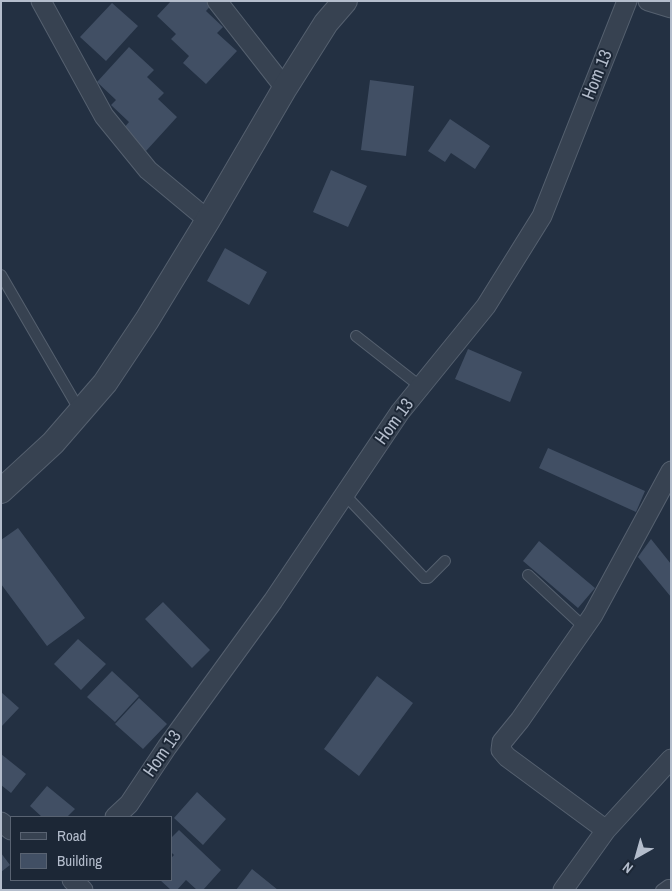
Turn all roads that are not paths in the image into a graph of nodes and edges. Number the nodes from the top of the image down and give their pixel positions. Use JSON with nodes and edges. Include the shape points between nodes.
{"nodes":[{"id":1,"x":41,"y":1,"type":"edge"},
{"id":2,"x":217,"y":1,"type":"edge"},
{"id":3,"x":345,"y":1,"type":"edge"},
{"id":4,"x":627,"y":1,"type":"edge"},
{"id":5,"x":648,"y":1,"type":"edge"},
{"id":6,"x":671,"y":8,"type":"edge"},
{"id":7,"x":285,"y":88,"type":"junction"},
{"id":8,"x":208,"y":220,"type":"junction"},
{"id":9,"x":2,"y":279,"type":"edge"},
{"id":10,"x":356,"y":336,"type":"dead end"},
{"id":11,"x":421,"y":387,"type":"junction"},
{"id":12,"x":80,"y":411,"type":"junction"},
{"id":13,"x":670,"y":477,"type":"edge"},
{"id":14,"x":1,"y":491,"type":"edge"},
{"id":15,"x":345,"y":495,"type":"junction"},
{"id":16,"x":446,"y":562,"type":"dead end"},
{"id":17,"x":528,"y":575,"type":"dead end"},
{"id":18,"x":585,"y":628,"type":"junction"},
{"id":19,"x":671,"y":759,"type":"edge"},
{"id":20,"x":116,"y":816,"type":"edge"},
{"id":21,"x":606,"y":830,"type":"junction"},
{"id":22,"x":73,"y":881,"type":"edge"},
{"id":23,"x":671,"y":885,"type":"edge"},
{"id":24,"x":83,"y":890,"type":"edge"},
{"id":25,"x":563,"y":890,"type":"edge"},
{"id":26,"x":661,"y":890,"type":"edge"}],
"edges":[{"from":1,"to":8,"type":"street","via":[[104,116],[148,170]]},
{"from":2,"to":7,"type":"street"},
{"from":3,"to":7,"type":"street","via":[[326,23]]},
{"from":4,"to":11,"type":"street","name":"Hom 13","via":[[542,216],[486,306]]},
{"from":5,"to":6,"type":"street"},
{"from":7,"to":8,"type":"street"},
{"from":8,"to":12,"type":"street","via":[[147,320],[110,375]]},
{"from":9,"to":12,"type":"lane"},
{"from":10,"to":11,"type":"lane"},
{"from":11,"to":15,"type":"street","name":"Hom 13","via":[[400,412]]},
{"from":12,"to":14,"type":"street","via":[[53,443]]},
{"from":13,"to":18,"type":"street"},
{"from":15,"to":16,"type":"lane","via":[[424,578]]},
{"from":15,"to":20,"type":"street","name":"Hom 13","via":[[129,804]]},
{"from":17,"to":18,"type":"lane"},
{"from":18,"to":21,"type":"street","via":[[502,742],[501,750]]},
{"from":19,"to":21,"type":"street"},
{"from":21,"to":25,"type":"street"},
{"from":22,"to":24,"type":"street"},
{"from":23,"to":26,"type":"lane"}]}
